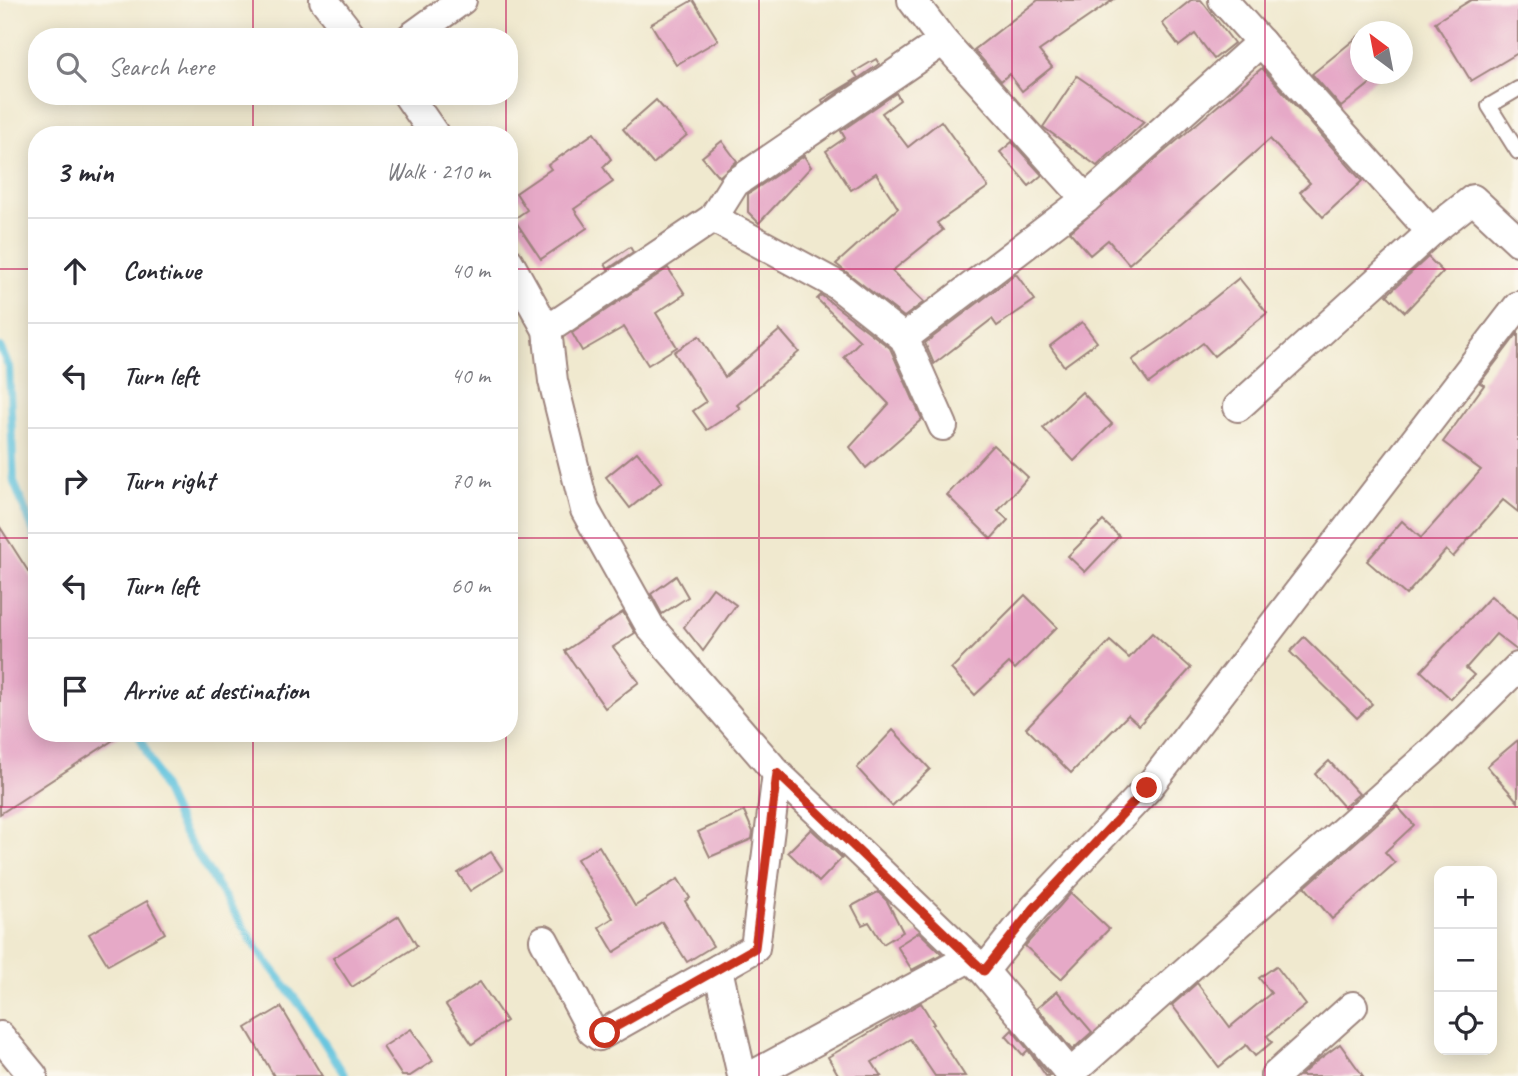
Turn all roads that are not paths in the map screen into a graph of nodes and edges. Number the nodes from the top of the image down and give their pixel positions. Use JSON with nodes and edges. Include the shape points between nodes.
{"nodes":[{"id":1,"x":324,"y":0,"type":"edge"},
{"id":2,"x":463,"y":0,"type":"edge"},
{"id":3,"x":912,"y":0,"type":"edge"},
{"id":4,"x":1223,"y":0,"type":"edge"},
{"id":5,"x":346,"y":28,"type":"edge"},
{"id":6,"x":424,"y":28,"type":"edge"},
{"id":7,"x":943,"y":41,"type":"junction"},
{"id":8,"x":1261,"y":41,"type":"junction"},
{"id":9,"x":1518,"y":89,"type":"edge"},
{"id":10,"x":414,"y":105,"type":"edge"},
{"id":11,"x":429,"y":126,"type":"edge"},
{"id":12,"x":1518,"y":152,"type":"edge"},
{"id":13,"x":1086,"y":199,"type":"junction"},
{"id":14,"x":713,"y":218,"type":"junction"},
{"id":15,"x":1431,"y":232,"type":"junction"},
{"id":16,"x":1518,"y":241,"type":"edge"},
{"id":17,"x":518,"y":278,"type":"edge"},
{"id":18,"x":1518,"y":306,"type":"edge"},
{"id":19,"x":547,"y":330,"type":"junction"},
{"id":20,"x":904,"y":338,"type":"junction"},
{"id":21,"x":1238,"y":407,"type":"dead end"},
{"id":22,"x":943,"y":426,"type":"dead end"},
{"id":23,"x":1518,"y":667,"type":"edge"},
{"id":24,"x":777,"y":773,"type":"junction"},
{"id":25,"x":544,"y":940,"type":"dead end"},
{"id":26,"x":977,"y":965,"type":"junction"},
{"id":27,"x":718,"y":969,"type":"junction"},
{"id":28,"x":1353,"y":1006,"type":"dead end"},
{"id":29,"x":0,"y":1035,"type":"edge"},
{"id":30,"x":1071,"y":1075,"type":"edge"},
{"id":31,"x":33,"y":1076,"type":"edge"},
{"id":32,"x":742,"y":1076,"type":"edge"},
{"id":33,"x":751,"y":1076,"type":"edge"},
{"id":34,"x":1275,"y":1076,"type":"edge"}],
"edges":[{"from":1,"to":5,"type":"street"},
{"from":2,"to":6,"type":"street"},
{"from":3,"to":7,"type":"street"},
{"from":4,"to":8,"type":"street"},
{"from":7,"to":13,"type":"street"},
{"from":7,"to":14,"type":"street","via":[[735,183]]},
{"from":8,"to":13,"type":"street"},
{"from":8,"to":15,"type":"street"},
{"from":9,"to":12,"type":"lane","via":[[1489,106]]},
{"from":10,"to":11,"type":"street"},
{"from":13,"to":20,"type":"street"},
{"from":14,"to":19,"type":"street"},
{"from":14,"to":20,"type":"street","via":[[837,285]]},
{"from":15,"to":16,"type":"street","via":[[1473,199]]},
{"from":15,"to":21,"type":"street"},
{"from":17,"to":19,"type":"street"},
{"from":18,"to":26,"type":"street","via":[[1147,788]]},
{"from":19,"to":24,"type":"street","via":[[553,381],[585,510],[651,628]]},
{"from":20,"to":22,"type":"street"},
{"from":23,"to":30,"type":"street","via":[[1434,750]]},
{"from":24,"to":26,"type":"street"},
{"from":24,"to":27,"type":"street","via":[[755,948]]},
{"from":25,"to":27,"type":"street","via":[[598,1036]]},
{"from":26,"to":30,"type":"street"},
{"from":26,"to":33,"type":"street"},
{"from":27,"to":32,"type":"street"},
{"from":28,"to":34,"type":"street"},
{"from":29,"to":31,"type":"street"}]}
